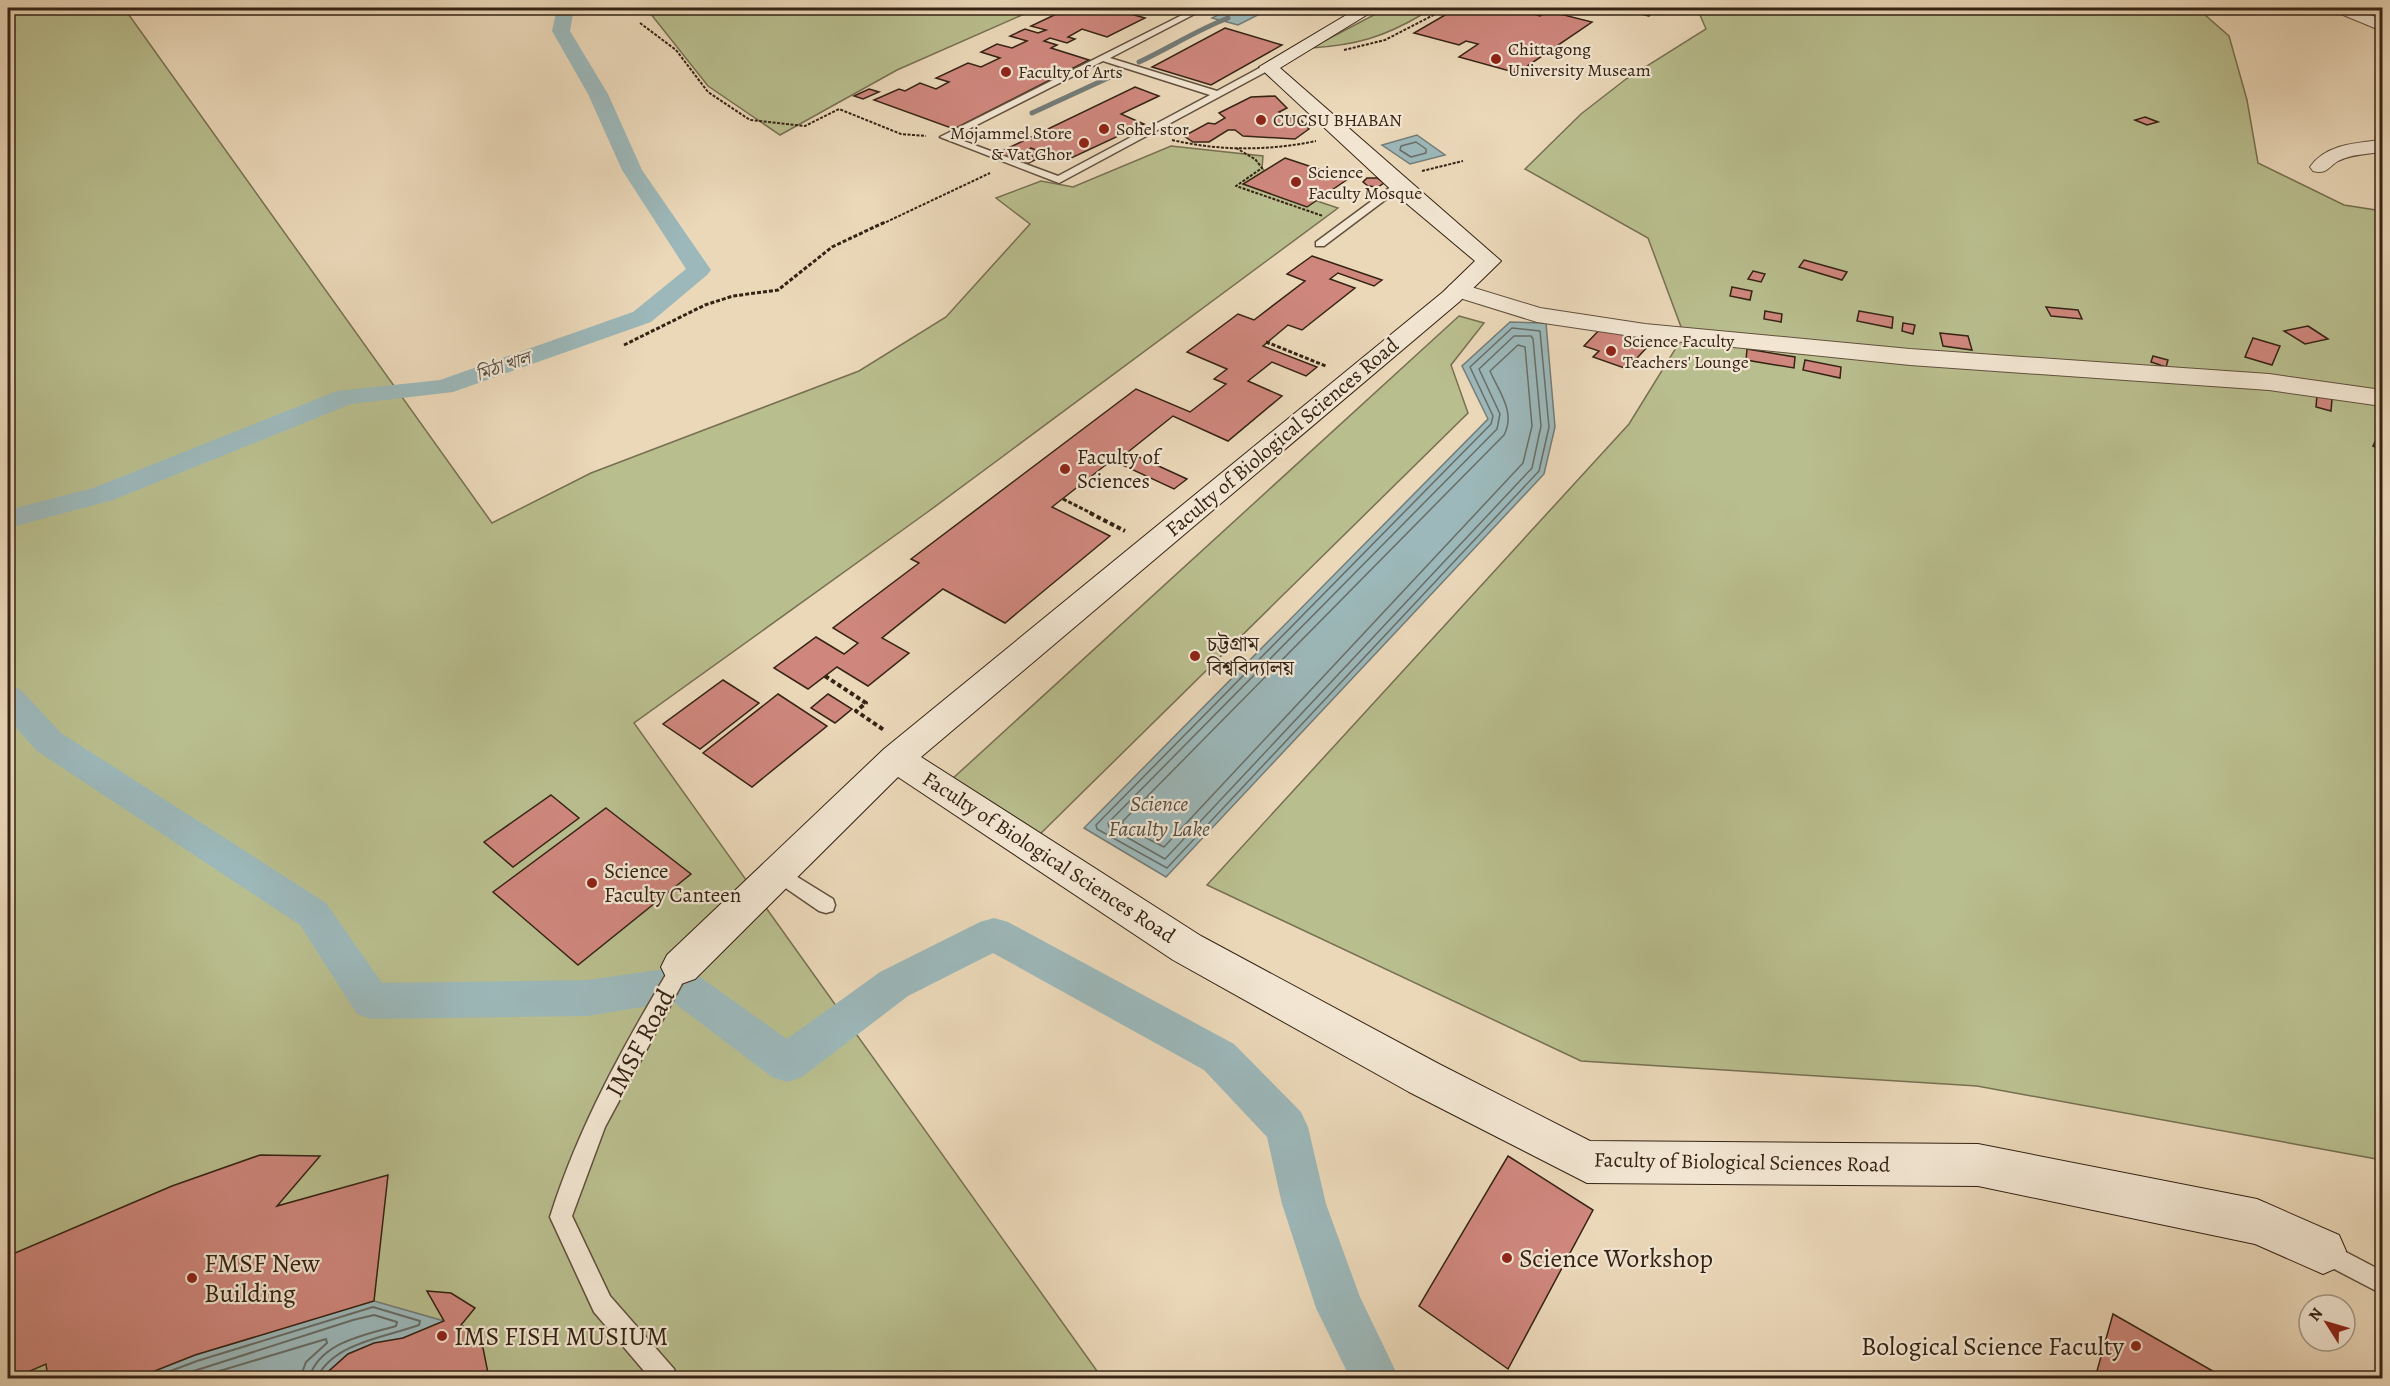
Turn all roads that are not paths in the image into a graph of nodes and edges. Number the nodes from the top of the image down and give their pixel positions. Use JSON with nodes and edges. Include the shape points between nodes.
{"nodes":[{"id":1,"x":1202,"y":8,"type":"edge"},
{"id":2,"x":1369,"y":8,"type":"edge"},
{"id":3,"x":2342,"y":8,"type":"edge"},
{"id":4,"x":2382,"y":26,"type":"edge"},
{"id":5,"x":1102,"y":58,"type":"junction"},
{"id":6,"x":1268,"y":67,"type":"junction"},
{"id":7,"x":1217,"y":94,"type":"junction"},
{"id":8,"x":2382,"y":146,"type":"edge"},
{"id":9,"x":2320,"y":167,"type":"dead end"},
{"id":10,"x":1396,"y":182,"type":"junction"},
{"id":11,"x":1320,"y":244,"type":"dead end"},
{"id":12,"x":1458,"y":290,"type":"junction"},
{"id":13,"x":2382,"y":398,"type":"edge"},
{"id":14,"x":903,"y":752,"type":"junction"},
{"id":15,"x":777,"y":873,"type":"junction"},
{"id":16,"x":826,"y":905,"type":"dead end"},
{"id":17,"x":681,"y":967,"type":"joint"},
{"id":18,"x":2323,"y":1251,"type":"joint"},
{"id":19,"x":2382,"y":1283,"type":"edge"},
{"id":20,"x":666,"y":1378,"type":"edge"}],
"edges":[{"from":1,"to":5,"type":"lane"},
{"from":2,"to":6,"type":"street"},
{"from":3,"to":4,"type":"street"},
{"from":5,"to":7,"type":"lane"},
{"from":5,"to":7,"type":"lane","via":[[945,137],[1059,180]]},
{"from":6,"to":7,"type":"lane"},
{"from":6,"to":10,"type":"street","name":"Faculty of Biological Sciences Road"},
{"from":8,"to":9,"type":"street","via":[[2349,151],[2324,160]]},
{"from":10,"to":11,"type":"lane"},
{"from":10,"to":12,"type":"street","name":"Faculty of Biological Sciences Road","via":[[1490,261]]},
{"from":12,"to":13,"type":"street","via":[[1537,315],[1645,331],[1910,357],[2269,382]]},
{"from":12,"to":14,"type":"street","name":"Faculty of Biological Sciences Road"},
{"from":14,"to":15,"type":"street","name":"IMSF Road"},
{"from":14,"to":18,"type":"street","name":"Faculty of Biological Sciences Road","via":[[1187,948],[1587,1162],[1978,1165],[2257,1222]]},
{"from":15,"to":16,"type":"lane"},
{"from":15,"to":17,"type":"street","name":"IMSF Road"},
{"from":17,"to":20,"type":"lane","name":"IMSF Road","via":[[637,1041],[573,1172],[561,1217],[602,1304]]},
{"from":18,"to":19,"type":"lane"}]}
